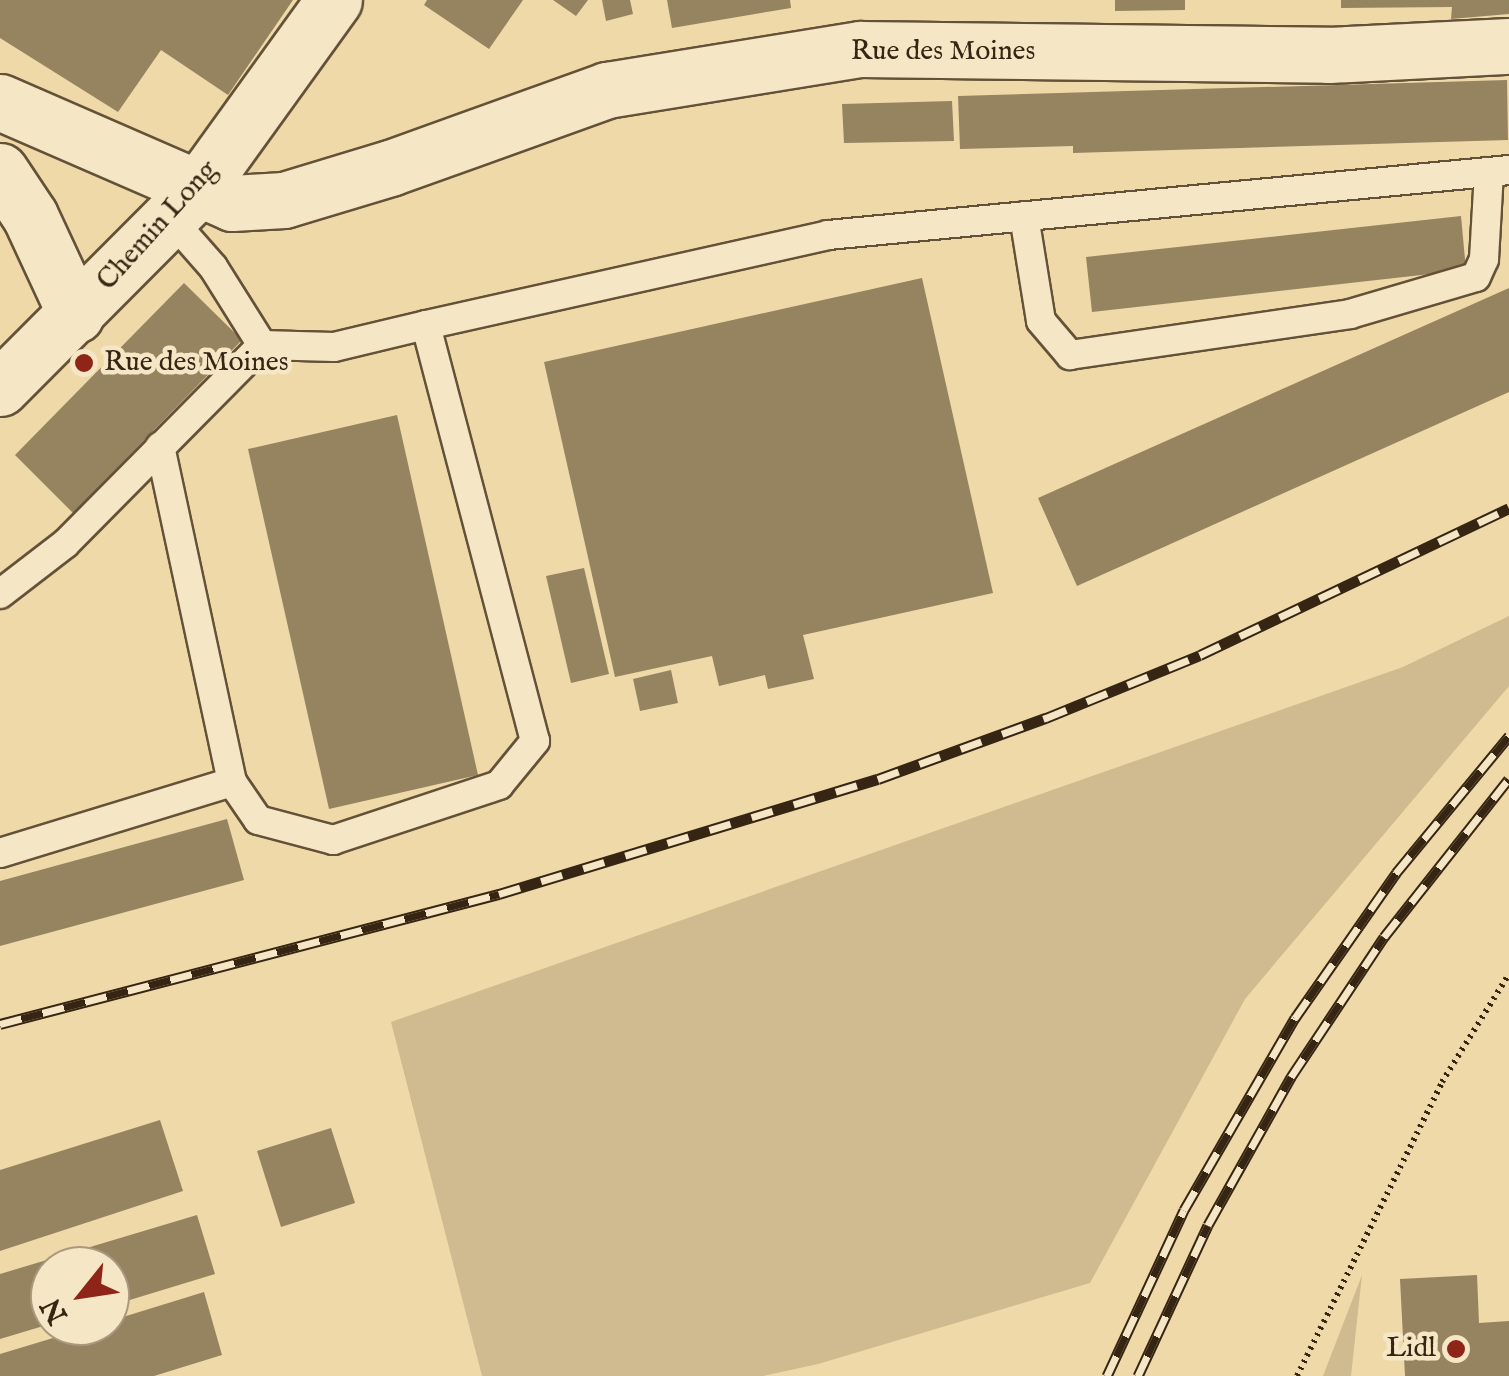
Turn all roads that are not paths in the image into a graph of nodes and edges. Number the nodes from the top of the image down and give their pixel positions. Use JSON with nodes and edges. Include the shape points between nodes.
{"nodes":[{"id":1,"x":334,"y":0,"type":"edge"},
{"id":2,"x":1509,"y":46,"type":"edge"},
{"id":3,"x":0,"y":102,"type":"edge"},
{"id":4,"x":0,"y":171,"type":"edge"},
{"id":5,"x":1499,"y":171,"type":"edge"},
{"id":6,"x":184,"y":204,"type":"junction"},
{"id":7,"x":1024,"y":216,"type":"junction"},
{"id":8,"x":76,"y":315,"type":"junction"},
{"id":9,"x":426,"y":325,"type":"junction"},
{"id":10,"x":262,"y":345,"type":"junction"},
{"id":11,"x":0,"y":388,"type":"edge"},
{"id":12,"x":160,"y":447,"type":"junction"},
{"id":13,"x":0,"y":594,"type":"edge"},
{"id":14,"x":232,"y":782,"type":"junction"},
{"id":15,"x":0,"y":852,"type":"edge"}],
"edges":[{"from":1,"to":6,"type":"street","name":"Chemin Long"},
{"from":2,"to":6,"type":"street","name":"Rue des Moines","via":[[1329,56],[860,49],[606,90],[284,200]]},
{"from":3,"to":6,"type":"street","name":"Rue des Moines"},
{"from":4,"to":8,"type":"street","via":[[30,216]]},
{"from":5,"to":7,"type":"lane"},
{"from":5,"to":7,"type":"lane","via":[[1476,277],[1350,314],[1070,354],[1041,321]]},
{"from":6,"to":8,"type":"street","name":"Chemin Long"},
{"from":6,"to":10,"type":"lane","via":[[213,267]]},
{"from":7,"to":9,"type":"lane","via":[[828,234]]},
{"from":8,"to":11,"type":"street","name":"Chemin Long"},
{"from":9,"to":10,"type":"lane","via":[[334,347]]},
{"from":9,"to":14,"type":"lane","via":[[535,741],[498,784],[333,840],[258,820]]},
{"from":10,"to":12,"type":"lane"},
{"from":12,"to":13,"type":"lane","via":[[65,544]]},
{"from":12,"to":14,"type":"lane"},
{"from":14,"to":15,"type":"lane"}]}
